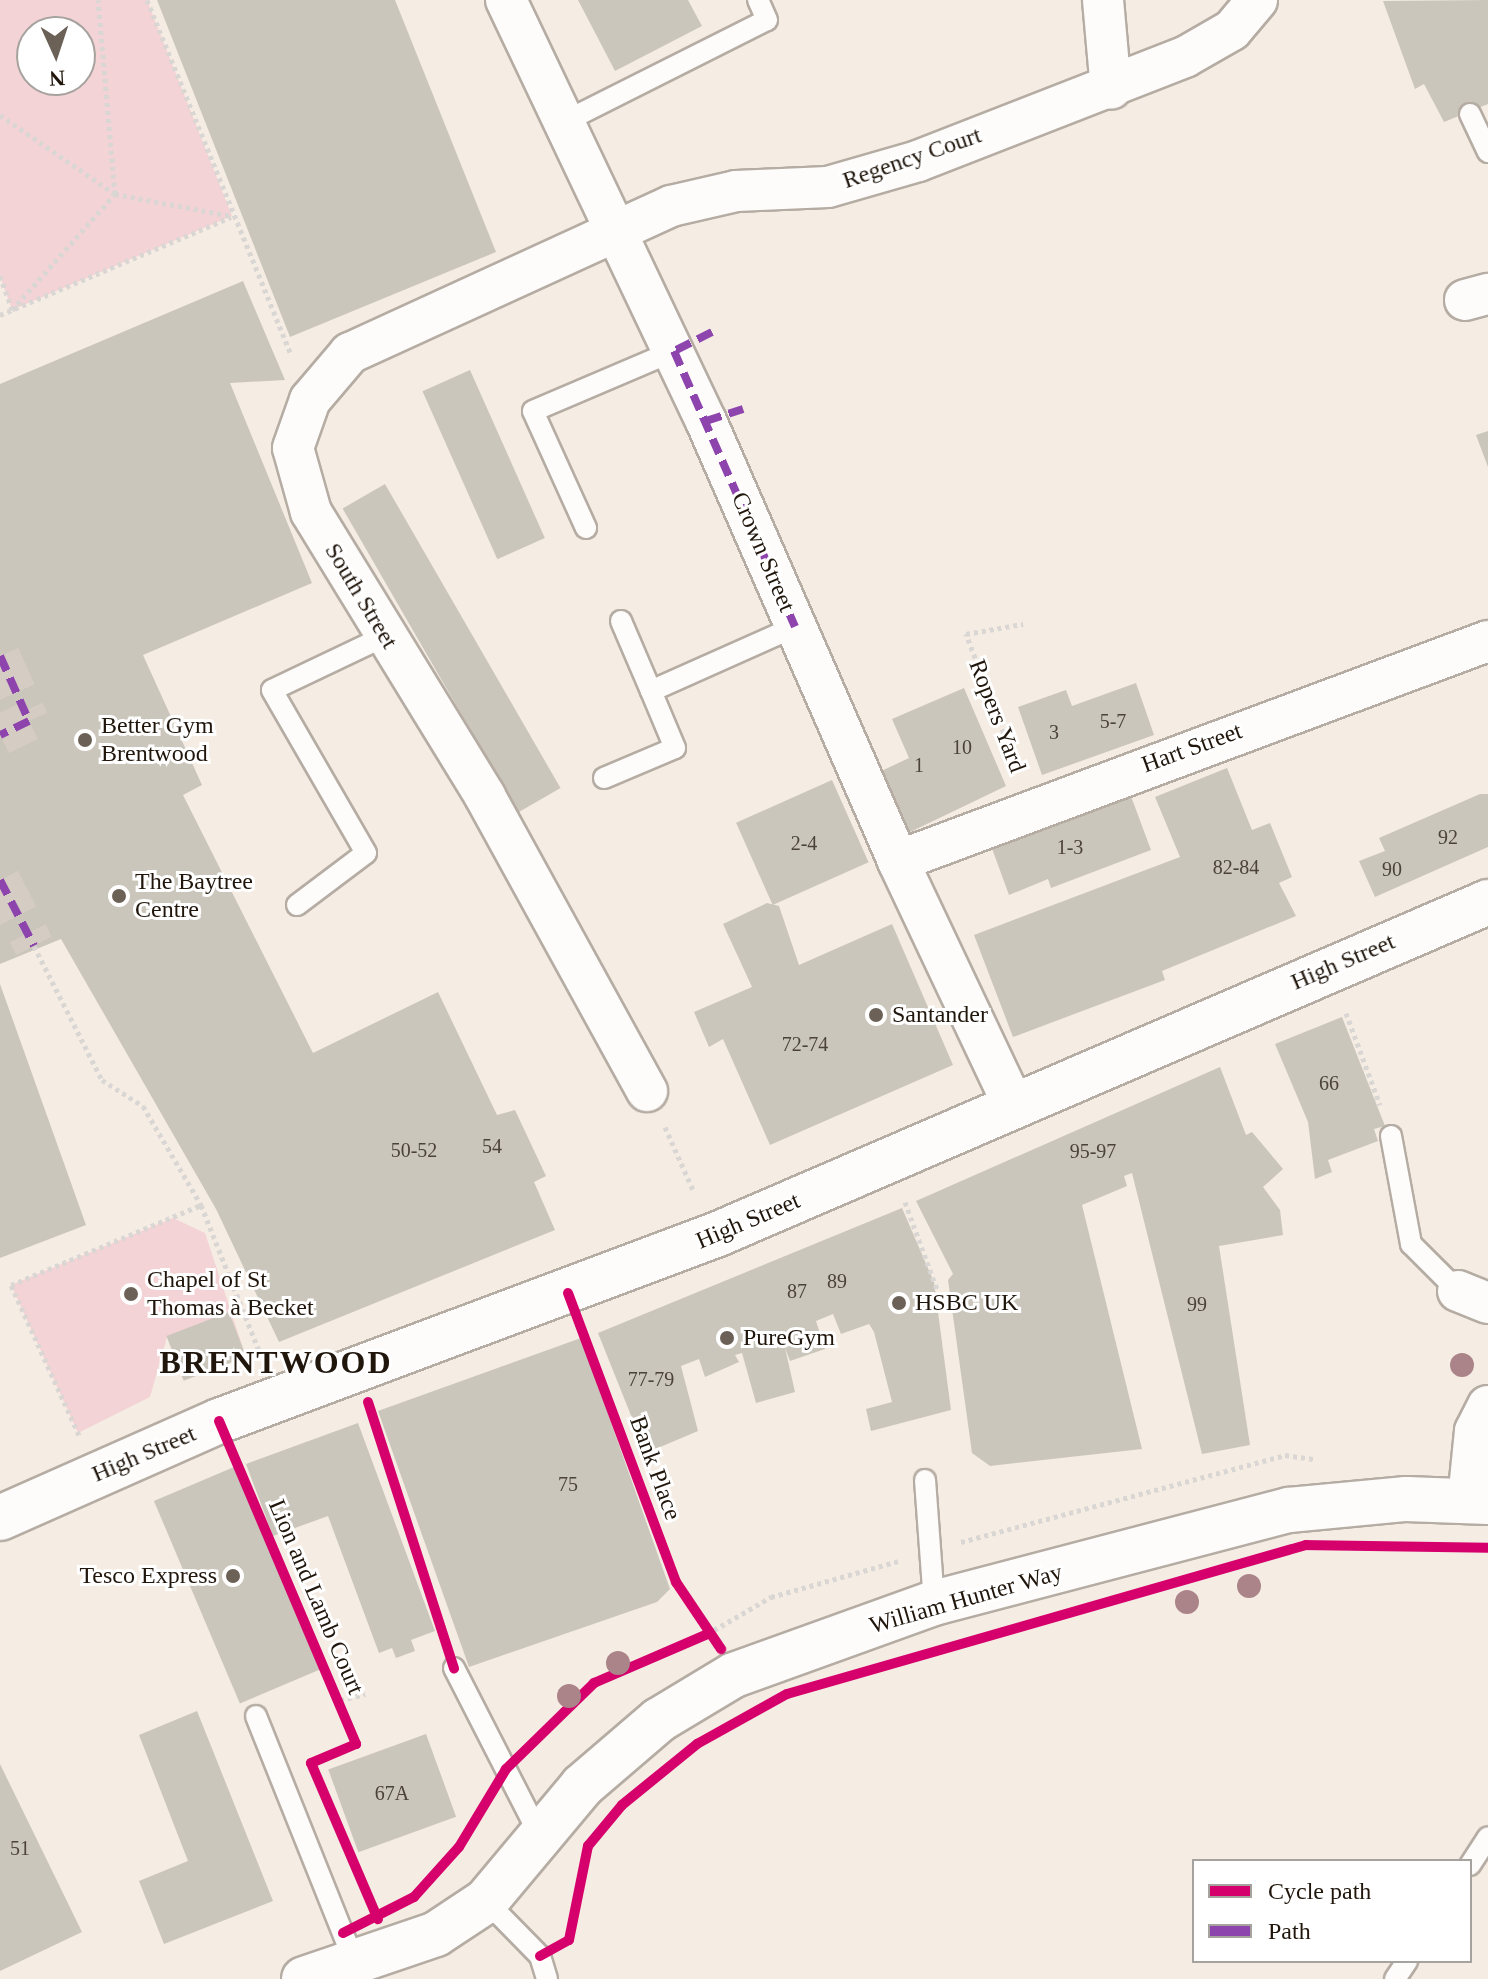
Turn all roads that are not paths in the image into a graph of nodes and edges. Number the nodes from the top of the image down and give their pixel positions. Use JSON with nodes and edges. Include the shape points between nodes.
{"nodes":[{"id":1,"x":506,"y":0,"type":"edge"},
{"id":2,"x":758,"y":0,"type":"edge"},
{"id":3,"x":1103,"y":0,"type":"edge"},
{"id":4,"x":1257,"y":0,"type":"edge"},
{"id":5,"x":1111,"y":89,"type":"junction"},
{"id":6,"x":1470,"y":114,"type":"dead end"},
{"id":7,"x":562,"y":123,"type":"junction"},
{"id":8,"x":1488,"y":152,"type":"edge"},
{"id":9,"x":618,"y":232,"type":"junction"},
{"id":10,"x":674,"y":351,"type":"junction"},
{"id":11,"x":586,"y":528,"type":"dead end"},
{"id":12,"x":621,"y":621,"type":"dead end"},
{"id":13,"x":795,"y":627,"type":"junction"},
{"id":14,"x":385,"y":636,"type":"junction"},
{"id":15,"x":1488,"y":641,"type":"edge"},
{"id":16,"x":651,"y":691,"type":"junction"},
{"id":17,"x":604,"y":778,"type":"dead end"},
{"id":18,"x":898,"y":861,"type":"junction"},
{"id":19,"x":1488,"y":902,"type":"edge"},
{"id":20,"x":297,"y":905,"type":"dead end"},
{"id":21,"x":647,"y":1091,"type":"road end"},
{"id":22,"x":1014,"y":1106,"type":"junction"},
{"id":23,"x":1391,"y":1136,"type":"road end"},
{"id":24,"x":1473,"y":1297,"type":"edge"},
{"id":25,"x":1488,"y":1406,"type":"edge"},
{"id":26,"x":925,"y":1480,"type":"dead end"},
{"id":27,"x":1478,"y":1501,"type":"edge"},
{"id":28,"x":0,"y":1518,"type":"edge"},
{"id":29,"x":934,"y":1603,"type":"junction"},
{"id":30,"x":454,"y":1668,"type":"dead end"},
{"id":31,"x":256,"y":1716,"type":"dead end"},
{"id":32,"x":540,"y":1836,"type":"junction"},
{"id":33,"x":1488,"y":1837,"type":"edge"},
{"id":34,"x":1472,"y":1862,"type":"edge"},
{"id":35,"x":486,"y":1901,"type":"junction"},
{"id":36,"x":354,"y":1961,"type":"junction"},
{"id":37,"x":304,"y":1979,"type":"edge"},
{"id":38,"x":547,"y":1979,"type":"edge"}],
"edges":[{"from":1,"to":7,"type":"street","name":"Crown Street"},
{"from":2,"to":7,"type":"lane","via":[[767,20]]},
{"from":3,"to":5,"type":"street"},
{"from":4,"to":5,"type":"street","name":"Regency Court","via":[[1232,30]]},
{"from":5,"to":9,"type":"street","name":"Regency Court","via":[[843,183],[736,191],[671,206]]},
{"from":6,"to":8,"type":"lane"},
{"from":7,"to":9,"type":"street","name":"Crown Street"},
{"from":9,"to":10,"type":"street","name":"Crown Street"},
{"from":9,"to":14,"type":"street","name":"South Street","via":[[350,353],[310,400],[293,448],[311,512]]},
{"from":10,"to":11,"type":"lane","via":[[533,411]]},
{"from":10,"to":13,"type":"street","name":"Crown Street"},
{"from":12,"to":16,"type":"lane"},
{"from":13,"to":16,"type":"lane"},
{"from":13,"to":18,"type":"street","name":"Crown Street"},
{"from":14,"to":20,"type":"lane","via":[[272,690],[366,853]]},
{"from":14,"to":21,"type":"street","name":"South Street","via":[[485,796]]},
{"from":15,"to":18,"type":"street","name":"Hart Street"},
{"from":16,"to":17,"type":"lane","via":[[675,748]]},
{"from":18,"to":22,"type":"street","name":"Crown Street"},
{"from":19,"to":22,"type":"main road","name":"High Street"},
{"from":22,"to":28,"type":"main road","name":"High Street","via":[[704,1240],[219,1421]]},
{"from":23,"to":24,"type":"lane","via":[[1411,1244]]},
{"from":25,"to":27,"type":"street","via":[[1475,1431]]},
{"from":26,"to":29,"type":"lane"},
{"from":27,"to":29,"type":"main road","name":"William Hunter Way","via":[[1289,1510]]},
{"from":29,"to":32,"type":"main road","name":"William Hunter Way","via":[[734,1675],[659,1720],[582,1786]]},
{"from":30,"to":32,"type":"lane"},
{"from":31,"to":36,"type":"lane"},
{"from":32,"to":35,"type":"main road","name":"William Hunter Way"},
{"from":33,"to":34,"type":"lane"},
{"from":35,"to":36,"type":"main road","name":"William Hunter Way","via":[[436,1934]]},
{"from":35,"to":38,"type":"lane","via":[[540,1956]]},
{"from":36,"to":37,"type":"main road","name":"William Hunter Way"}]}
